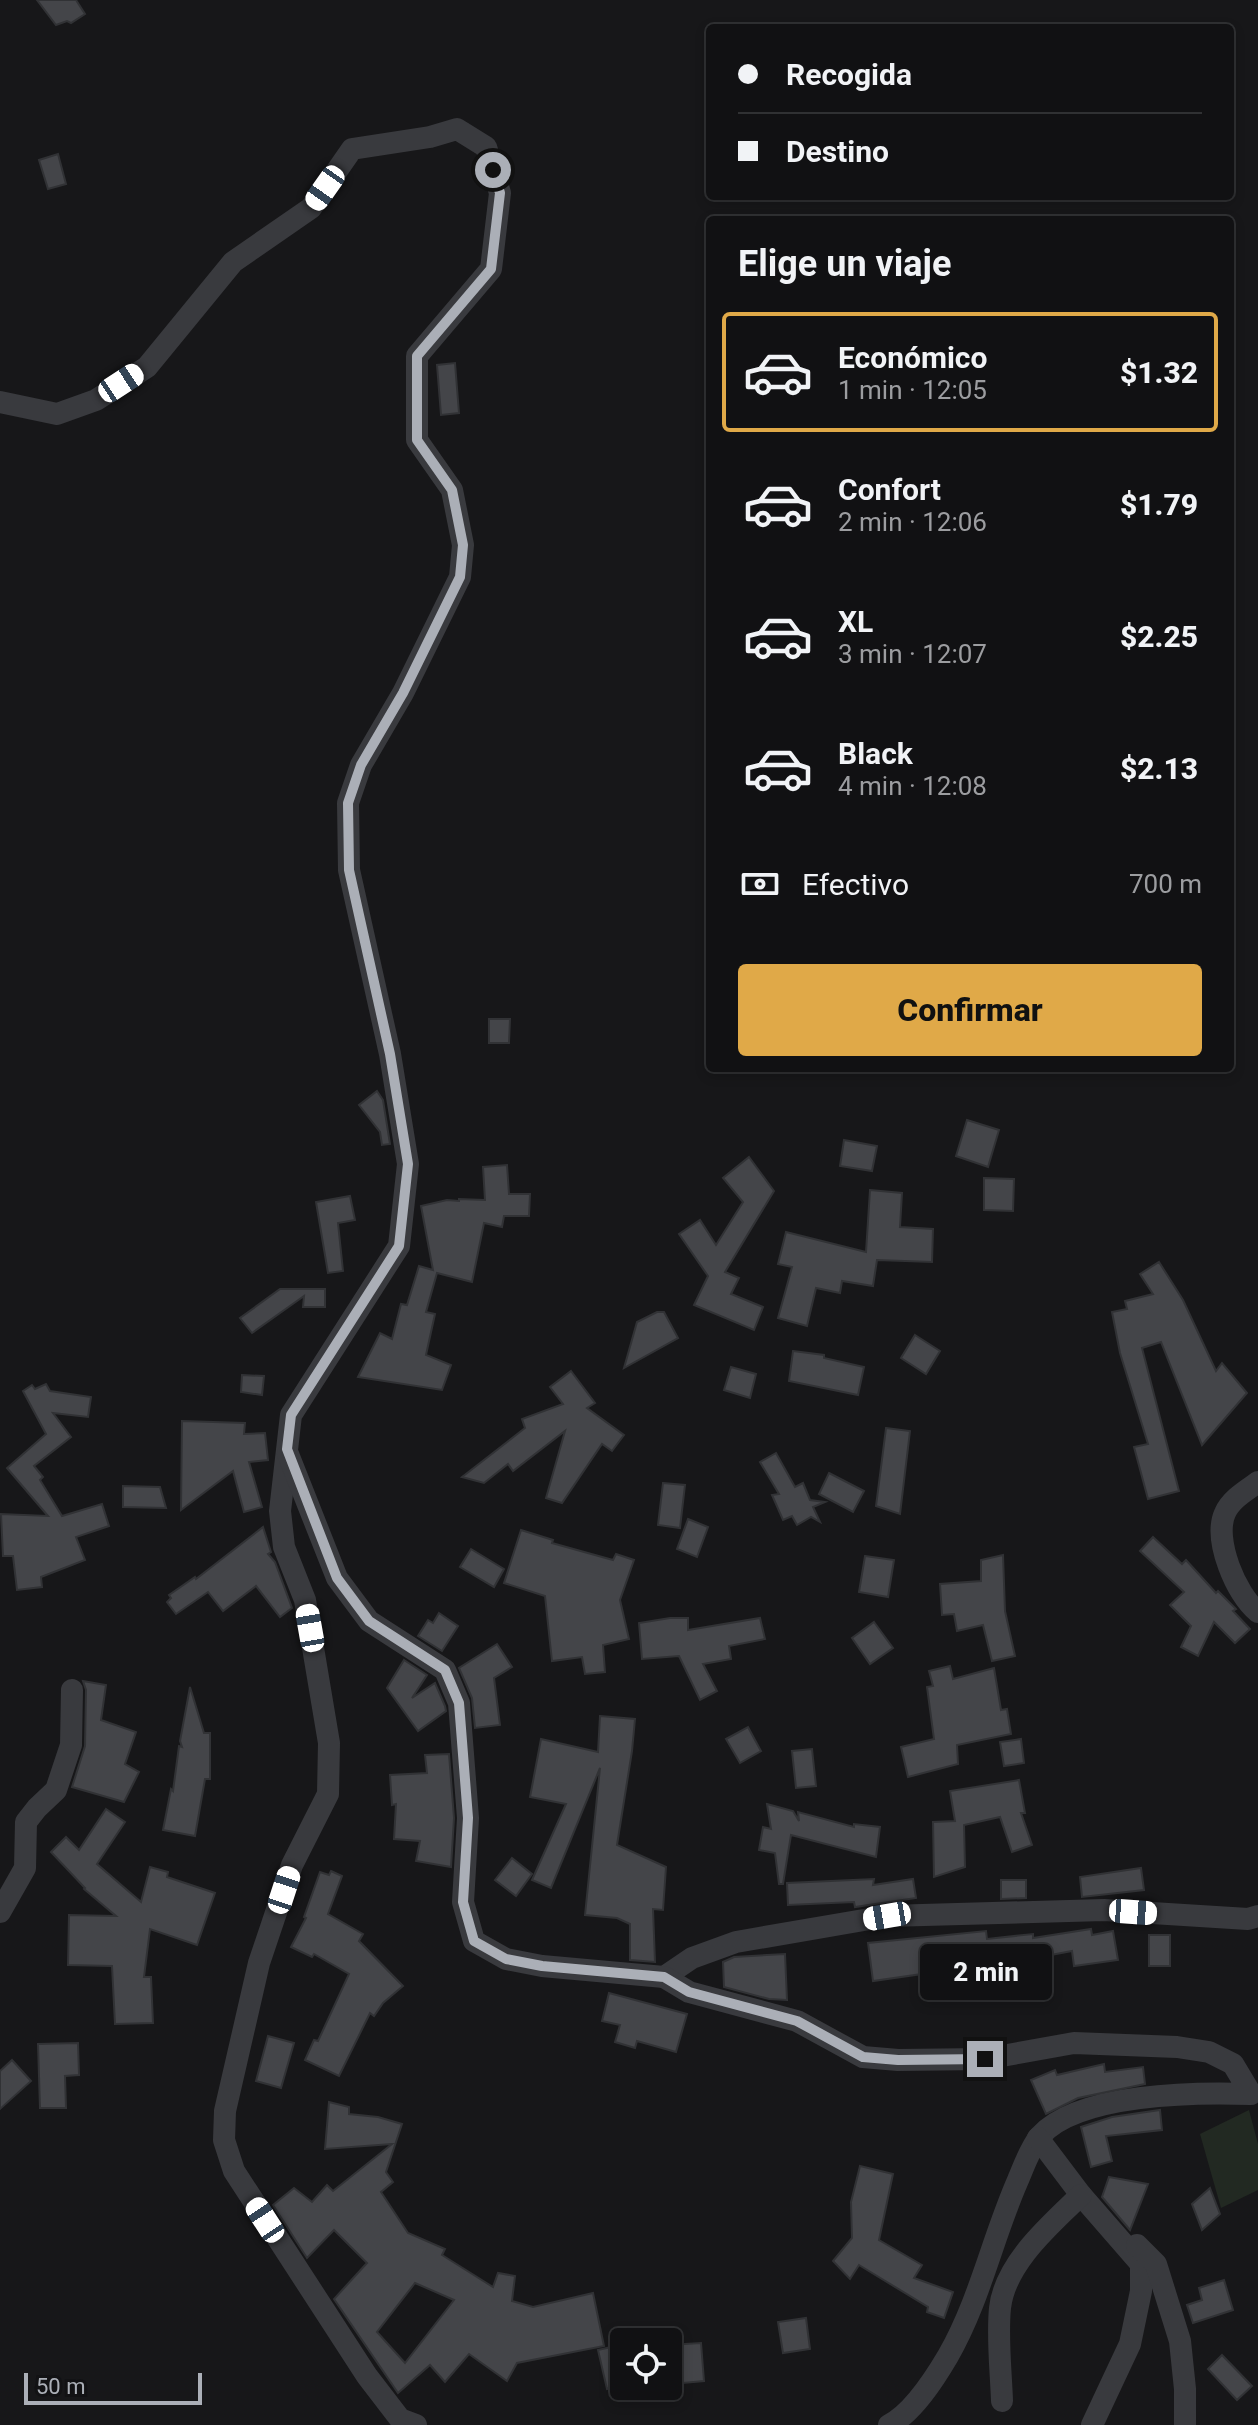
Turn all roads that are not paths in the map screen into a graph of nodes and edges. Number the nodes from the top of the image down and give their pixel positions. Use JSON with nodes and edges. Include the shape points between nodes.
{"nodes":[{"id":1,"x":0,"y":402,"type":"edge"},
{"id":2,"x":287,"y":1449,"type":"junction"},
{"id":3,"x":1258,"y":1482,"type":"edge"},
{"id":4,"x":1258,"y":1612,"type":"edge"},
{"id":5,"x":72,"y":1690,"type":"dead end"},
{"id":6,"x":0,"y":1912,"type":"edge"},
{"id":7,"x":1258,"y":1916,"type":"edge"},
{"id":8,"x":664,"y":1977,"type":"junction"},
{"id":9,"x":1255,"y":2103,"type":"edge"},
{"id":10,"x":1038,"y":2138,"type":"junction"},
{"id":11,"x":1081,"y":2195,"type":"junction"},
{"id":12,"x":1121,"y":2238,"type":"junction"},
{"id":13,"x":1002,"y":2401,"type":"dead end"},
{"id":14,"x":416,"y":2425,"type":"edge"},
{"id":15,"x":889,"y":2425,"type":"edge"},
{"id":16,"x":1092,"y":2425,"type":"edge"},
{"id":17,"x":1185,"y":2425,"type":"edge"}],
"edges":[{"from":1,"to":2,"type":"street","via":[[57,414],[96,400],[147,367],[233,262],[311,208],[352,149],[457,129],[486,147],[500,193],[491,269],[417,356],[417,440],[452,490],[463,545],[460,577],[361,765],[348,803],[349,870],[408,1164],[399,1246],[291,1415]]},
{"from":2,"to":8,"type":"street","via":[[337,1578],[369,1621],[445,1670],[459,1703],[468,1818],[463,1902],[474,1941],[506,1959],[542,1966]]},
{"from":2,"to":14,"type":"street","via":[[281,1523],[284,1547],[305,1600],[329,1743],[328,1794],[292,1865],[259,1963],[225,2111],[224,2140],[234,2171],[328,2317],[400,2419]]},
{"from":3,"to":4,"type":"street","via":[[1225,1513],[1221,1543],[1238,1586]]},
{"from":5,"to":6,"type":"street","via":[[71,1745],[56,1790],[26,1822],[25,1868]]},
{"from":7,"to":8,"type":"street","via":[[1104,1910],[887,1916],[736,1942],[692,1958]]},
{"from":8,"to":9,"type":"street","via":[[689,1992],[797,2021],[863,2057],[985,2059],[1074,2043],[1209,2052],[1233,2064]]},
{"from":9,"to":10,"type":"street","via":[[1179,2094],[1095,2107],[1054,2123]]},
{"from":10,"to":11,"type":"street"},
{"from":10,"to":15,"type":"street","via":[[1012,2194],[968,2322],[932,2384]]},
{"from":11,"to":12,"type":"street"},
{"from":11,"to":13,"type":"street","via":[[1010,2277],[1000,2307]]},
{"from":12,"to":16,"type":"street","via":[[1141,2264],[1141,2291],[1130,2344]]},
{"from":12,"to":17,"type":"street","via":[[1156,2264],[1180,2341]]}]}
